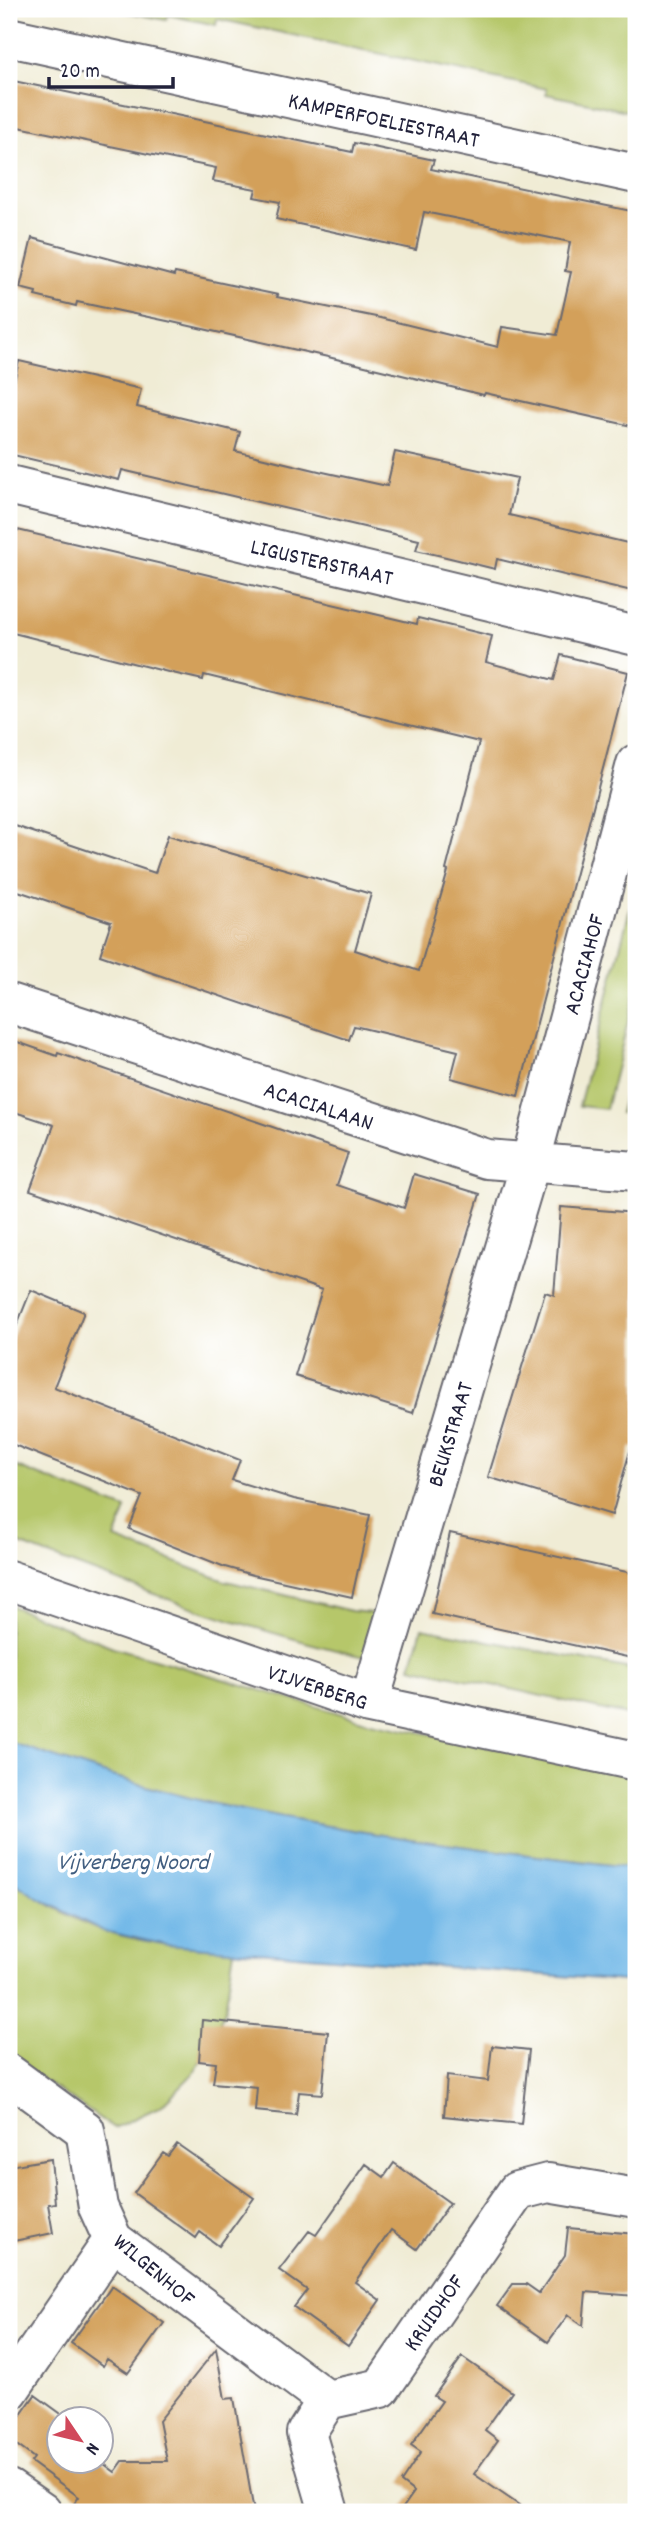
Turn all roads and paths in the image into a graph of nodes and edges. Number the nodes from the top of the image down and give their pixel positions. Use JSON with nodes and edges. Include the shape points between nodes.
{"nodes":[{"id":1,"x":9,"y":37,"type":"edge"},
{"id":2,"x":636,"y":174,"type":"edge"},
{"id":3,"x":9,"y":485,"type":"edge"},
{"id":4,"x":636,"y":636,"type":"edge"},
{"id":5,"x":636,"y":764,"type":"edge"},
{"id":6,"x":9,"y":1003,"type":"edge"},
{"id":7,"x":530,"y":1164,"type":"junction"},
{"id":8,"x":636,"y":1171,"type":"edge"},
{"id":9,"x":9,"y":1580,"type":"edge"},
{"id":10,"x":369,"y":1704,"type":"junction"},
{"id":11,"x":636,"y":1761,"type":"edge"},
{"id":12,"x":9,"y":2074,"type":"edge"},
{"id":13,"x":636,"y":2199,"type":"edge"},
{"id":14,"x":113,"y":2240,"type":"junction"},
{"id":15,"x":9,"y":2391,"type":"edge"},
{"id":16,"x":327,"y":2400,"type":"junction"},
{"id":17,"x":9,"y":2489,"type":"edge"},
{"id":18,"x":42,"y":2512,"type":"edge"},
{"id":19,"x":329,"y":2512,"type":"edge"}],
"edges":[{"from":1,"to":2,"type":"street","name":"KAMPERFOELIESTRAAT"},
{"from":3,"to":4,"type":"street","name":"LIGUSTERSTRAAT"},
{"from":5,"to":7,"type":"street","name":"ACACIAHOF"},
{"from":6,"to":7,"type":"street","name":"ACACIALAAN","via":[[487,1160]]},
{"from":7,"to":8,"type":"street","name":"ACACIALAAN"},
{"from":7,"to":10,"type":"street","name":"BEUKSTRAAT"},
{"from":9,"to":10,"type":"street","name":"VIJVERBERG"},
{"from":10,"to":11,"type":"street","name":"VIJVERBERG"},
{"from":12,"to":14,"type":"street","name":"WILGENHOF","via":[[85,2130],[98,2207]]},
{"from":13,"to":16,"type":"street","name":"KRUIDHOF","via":[[548,2183],[517,2191],[381,2388]]},
{"from":14,"to":15,"type":"street"},
{"from":14,"to":16,"type":"street","name":"WILGENHOF"},
{"from":16,"to":19,"type":"street","via":[[306,2433]]},
{"from":17,"to":18,"type":"street"}]}
